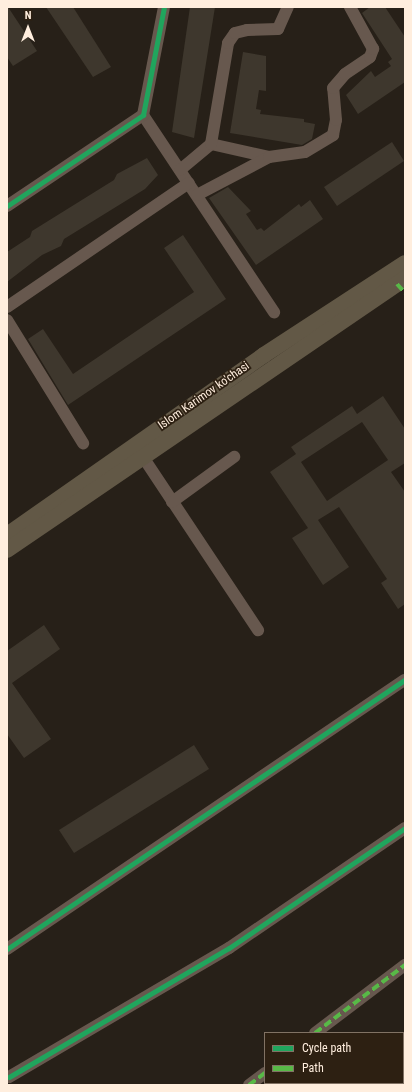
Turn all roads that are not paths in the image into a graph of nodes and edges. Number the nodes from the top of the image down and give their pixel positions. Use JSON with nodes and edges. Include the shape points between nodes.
{"nodes":[{"id":1,"x":164,"y":7,"type":"edge"},
{"id":2,"x":288,"y":7,"type":"edge"},
{"id":3,"x":350,"y":7,"type":"edge"},
{"id":4,"x":144,"y":115,"type":"junction"},
{"id":5,"x":211,"y":144,"type":"junction"},
{"id":6,"x":268,"y":157,"type":"junction"},
{"id":7,"x":180,"y":170,"type":"junction"},
{"id":8,"x":189,"y":183,"type":"junction"},
{"id":9,"x":197,"y":196,"type":"junction"},
{"id":10,"x":7,"y":206,"type":"edge"},
{"id":11,"x":405,"y":263,"type":"edge"},
{"id":12,"x":402,"y":286,"type":"edge"},
{"id":13,"x":7,"y":307,"type":"edge"},
{"id":14,"x":274,"y":312,"type":"dead end"},
{"id":15,"x":7,"y":320,"type":"edge"},
{"id":16,"x":83,"y":443,"type":"dead end"},
{"id":17,"x":143,"y":457,"type":"junction"},
{"id":18,"x":234,"y":458,"type":"dead end"},
{"id":19,"x":172,"y":502,"type":"junction"},
{"id":20,"x":7,"y":535,"type":"edge"},
{"id":21,"x":7,"y":550,"type":"edge"},
{"id":22,"x":258,"y":630,"type":"dead end"},
{"id":23,"x":405,"y":680,"type":"edge"},
{"id":24,"x":405,"y":828,"type":"edge"},
{"id":25,"x":7,"y":949,"type":"edge"},
{"id":26,"x":405,"y":965,"type":"edge"},
{"id":27,"x":316,"y":1032,"type":"edge"},
{"id":28,"x":264,"y":1073,"type":"edge"},
{"id":29,"x":10,"y":1078,"type":"edge"},
{"id":30,"x":249,"y":1085,"type":"edge"}],
"edges":[{"from":1,"to":4,"type":"street"},
{"from":2,"to":5,"type":"street","via":[[278,29],[235,33],[228,43]]},
{"from":3,"to":6,"type":"street","via":[[373,49],[370,56],[345,74],[333,88],[336,120],[333,135],[305,152]]},
{"from":4,"to":7,"type":"street"},
{"from":4,"to":10,"type":"street"},
{"from":5,"to":6,"type":"street"},
{"from":5,"to":7,"type":"street"},
{"from":6,"to":9,"type":"street"},
{"from":7,"to":8,"type":"street"},
{"from":8,"to":9,"type":"street"},
{"from":8,"to":13,"type":"street"},
{"from":9,"to":14,"type":"street"},
{"from":11,"to":20,"type":"main road","name":"Islom Karimov ko'chasi","via":[[264,355]]},
{"from":12,"to":17,"type":"main road","name":"Islom Karimov ko'chasi"},
{"from":15,"to":16,"type":"street"},
{"from":17,"to":19,"type":"street"},
{"from":17,"to":21,"type":"main road","name":"Islom Karimov ko'chasi"},
{"from":18,"to":19,"type":"street"},
{"from":19,"to":22,"type":"street"},
{"from":23,"to":25,"type":"street"},
{"from":24,"to":29,"type":"street","via":[[229,948]]},
{"from":26,"to":27,"type":"street"},
{"from":28,"to":30,"type":"street"}]}
